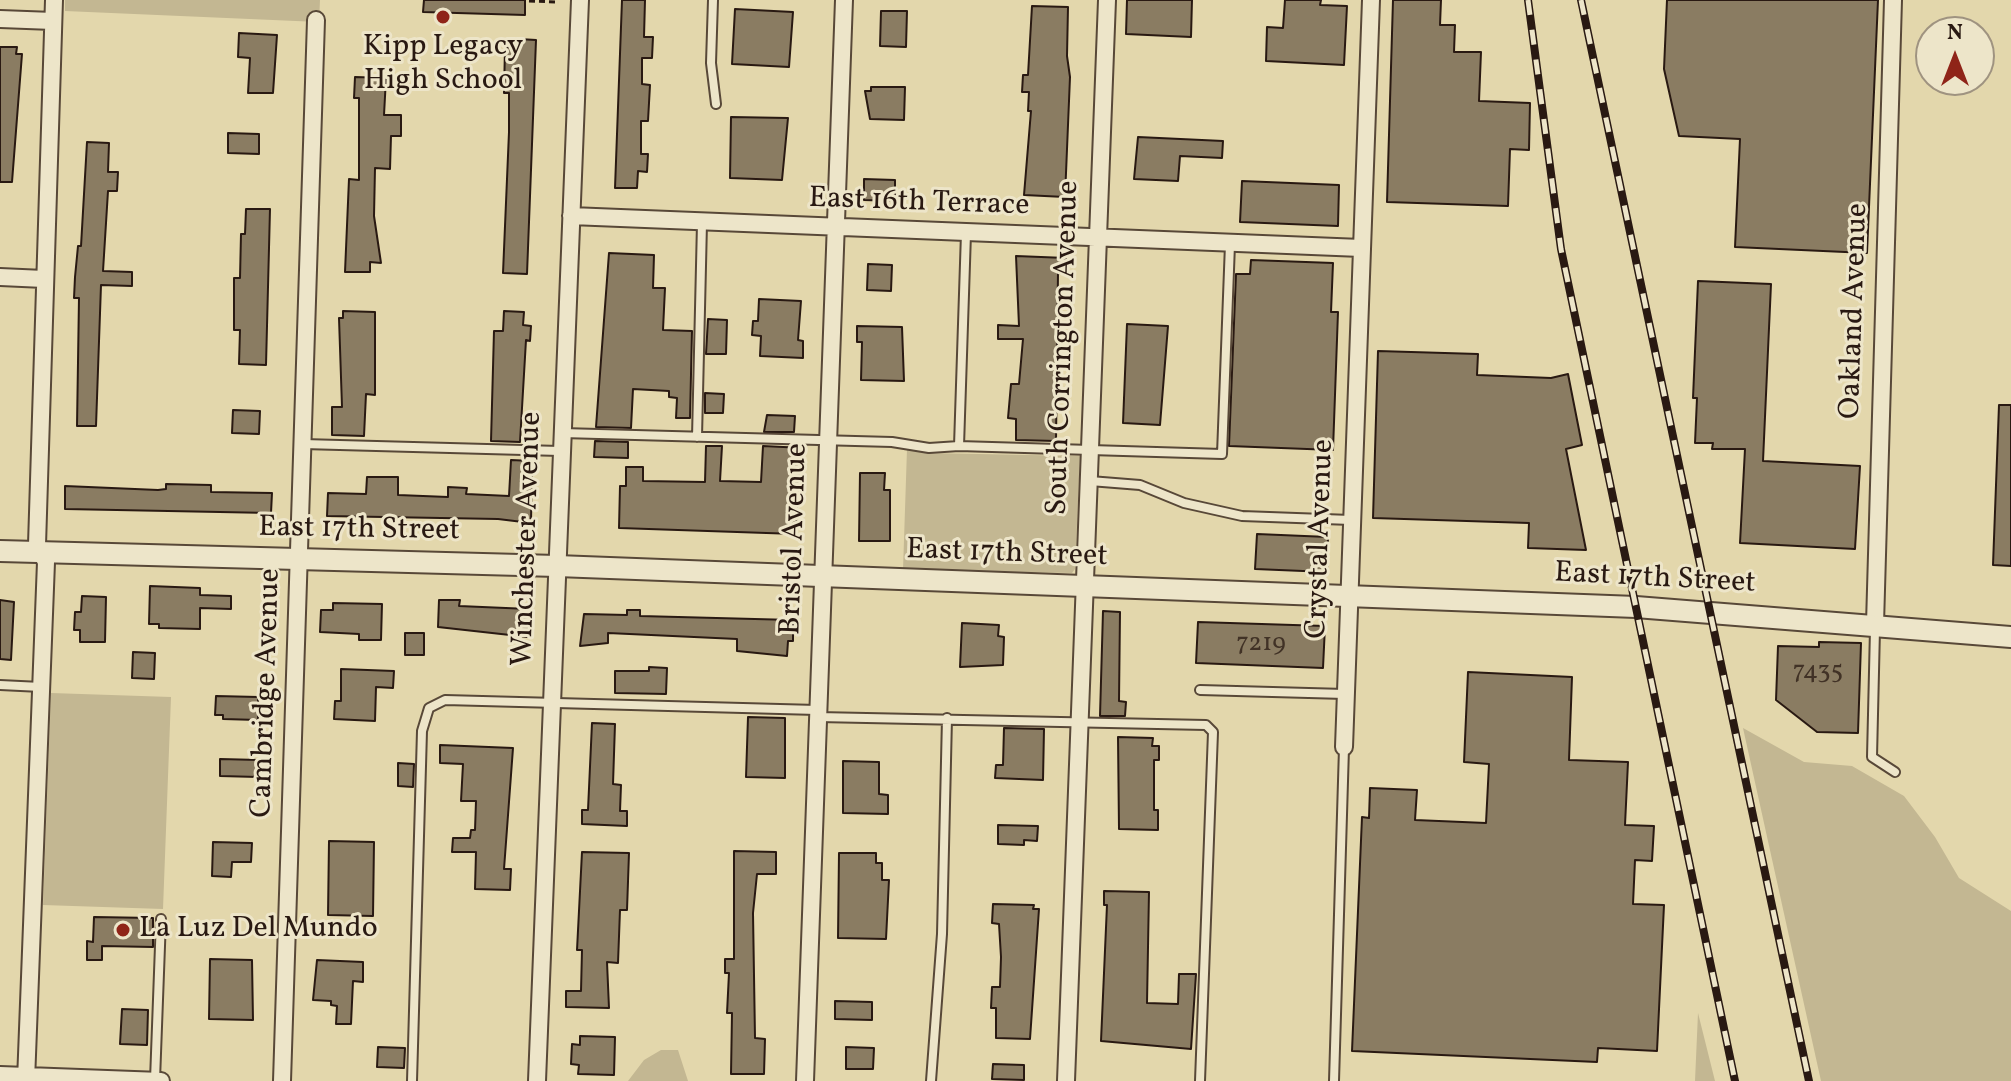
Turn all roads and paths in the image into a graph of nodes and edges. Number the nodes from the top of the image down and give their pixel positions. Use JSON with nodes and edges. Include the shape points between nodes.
{"nodes":[{"id":1,"x":54,"y":0,"type":"edge"},
{"id":2,"x":580,"y":0,"type":"edge"},
{"id":3,"x":713,"y":0,"type":"edge"},
{"id":4,"x":844,"y":0,"type":"edge"},
{"id":5,"x":1107,"y":0,"type":"edge"},
{"id":6,"x":1371,"y":0,"type":"edge"},
{"id":7,"x":1893,"y":0,"type":"edge"},
{"id":8,"x":528,"y":1,"type":"edge"},
{"id":9,"x":558,"y":2,"type":"edge"},
{"id":10,"x":0,"y":19,"type":"edge"},
{"id":11,"x":316,"y":20,"type":"dead end"},
{"id":12,"x":53,"y":21,"type":"junction"},
{"id":13,"x":716,"y":104,"type":"dead end"},
{"id":14,"x":571,"y":216,"type":"junction"},
{"id":15,"x":702,"y":223,"type":"junction"},
{"id":16,"x":835,"y":229,"type":"junction"},
{"id":17,"x":966,"y":233,"type":"junction"},
{"id":18,"x":1095,"y":238,"type":"junction"},
{"id":19,"x":1230,"y":244,"type":"junction"},
{"id":20,"x":1361,"y":248,"type":"junction"},
{"id":21,"x":0,"y":277,"type":"edge"},
{"id":22,"x":44,"y":279,"type":"junction"},
{"id":23,"x":561,"y":432,"type":"junction"},
{"id":24,"x":697,"y":437,"type":"junction"},
{"id":25,"x":827,"y":442,"type":"junction"},
{"id":26,"x":303,"y":444,"type":"junction"},
{"id":27,"x":959,"y":446,"type":"junction"},
{"id":28,"x":560,"y":451,"type":"junction"},
{"id":29,"x":1091,"y":452,"type":"junction"},
{"id":30,"x":1090,"y":481,"type":"junction"},
{"id":31,"x":1351,"y":520,"type":"junction"},
{"id":32,"x":0,"y":551,"type":"edge"},
{"id":33,"x":41,"y":553,"type":"junction"},
{"id":34,"x":301,"y":560,"type":"junction"},
{"id":35,"x":557,"y":566,"type":"junction"},
{"id":36,"x":822,"y":579,"type":"junction"},
{"id":37,"x":1086,"y":587,"type":"junction"},
{"id":38,"x":1348,"y":597,"type":"junction"},
{"id":39,"x":1875,"y":624,"type":"junction"},
{"id":40,"x":2011,"y":637,"type":"edge"},
{"id":41,"x":0,"y":685,"type":"edge"},
{"id":42,"x":41,"y":687,"type":"junction"},
{"id":43,"x":1200,"y":690,"type":"dead end"},
{"id":44,"x":1345,"y":694,"type":"junction"},
{"id":45,"x":550,"y":702,"type":"junction"},
{"id":46,"x":817,"y":713,"type":"junction"},
{"id":47,"x":947,"y":718,"type":"junction"},
{"id":48,"x":1081,"y":722,"type":"junction"},
{"id":49,"x":1344,"y":747,"type":"joint"},
{"id":50,"x":1895,"y":772,"type":"dead end"},
{"id":51,"x":161,"y":919,"type":"dead end"},
{"id":52,"x":0,"y":1075,"type":"edge"},
{"id":53,"x":26,"y":1078,"type":"edge"},
{"id":54,"x":158,"y":1081,"type":"edge"},
{"id":55,"x":282,"y":1081,"type":"edge"},
{"id":56,"x":412,"y":1081,"type":"edge"},
{"id":57,"x":537,"y":1081,"type":"edge"},
{"id":58,"x":805,"y":1081,"type":"edge"},
{"id":59,"x":931,"y":1081,"type":"edge"},
{"id":60,"x":1066,"y":1081,"type":"edge"},
{"id":61,"x":1200,"y":1081,"type":"edge"},
{"id":62,"x":1334,"y":1081,"type":"edge"}],
"edges":[{"from":1,"to":12,"type":"street"},
{"from":2,"to":14,"type":"street","name":"Winchester Avenue"},
{"from":3,"to":13,"type":"lane"},
{"from":4,"to":16,"type":"street","name":"Bristol Avenue"},
{"from":5,"to":18,"type":"street","name":"South Corrington Avenue"},
{"from":6,"to":20,"type":"street","name":"Crystal Avenue"},
{"from":7,"to":39,"type":"street","name":"Oakland Avenue"},
{"from":8,"to":9,"type":"path"},
{"from":10,"to":12,"type":"street"},
{"from":11,"to":26,"type":"street","name":"Cambridge Avenue"},
{"from":12,"to":22,"type":"street"},
{"from":14,"to":15,"type":"street","name":"East 16th Terrace"},
{"from":14,"to":23,"type":"street","name":"Winchester Avenue"},
{"from":15,"to":16,"type":"street","name":"East 16th Terrace"},
{"from":15,"to":24,"type":"lane"},
{"from":16,"to":17,"type":"street","name":"East 16th Terrace"},
{"from":16,"to":25,"type":"street","name":"Bristol Avenue"},
{"from":17,"to":18,"type":"street","name":"East 16th Terrace"},
{"from":17,"to":27,"type":"lane"},
{"from":18,"to":19,"type":"street","name":"East 16th Terrace"},
{"from":18,"to":29,"type":"street","name":"South Corrington Avenue"},
{"from":19,"to":20,"type":"street","name":"East 16th Terrace"},
{"from":19,"to":29,"type":"lane","via":[[1222,454]]},
{"from":20,"to":31,"type":"street","name":"Crystal Avenue"},
{"from":21,"to":22,"type":"street"},
{"from":22,"to":33,"type":"street","via":[[37,545]]},
{"from":23,"to":24,"type":"lane"},
{"from":23,"to":28,"type":"street","name":"Winchester Avenue"},
{"from":24,"to":25,"type":"lane"},
{"from":25,"to":27,"type":"lane"},
{"from":25,"to":36,"type":"street","name":"Bristol Avenue"},
{"from":26,"to":28,"type":"lane"},
{"from":26,"to":34,"type":"street","name":"Cambridge Avenue"},
{"from":27,"to":29,"type":"lane"},
{"from":28,"to":35,"type":"street","name":"Winchester Avenue"},
{"from":29,"to":30,"type":"street","name":"South Corrington Avenue"},
{"from":30,"to":31,"type":"lane","via":[[1140,485],[1184,503],[1242,516]]},
{"from":30,"to":37,"type":"street","name":"South Corrington Avenue"},
{"from":31,"to":38,"type":"street","name":"Crystal Avenue"},
{"from":32,"to":33,"type":"street","name":"East 17th Street"},
{"from":33,"to":34,"type":"street","name":"East 17th Street"},
{"from":33,"to":42,"type":"street","via":[[46,562]]},
{"from":34,"to":35,"type":"street","name":"East 17th Street"},
{"from":34,"to":55,"type":"street","name":"Cambridge Avenue"},
{"from":35,"to":36,"type":"street","name":"East 17th Street"},
{"from":35,"to":45,"type":"street","name":"Winchester Avenue"},
{"from":36,"to":37,"type":"street","name":"East 17th Street"},
{"from":36,"to":46,"type":"street","name":"Bristol Avenue"},
{"from":37,"to":38,"type":"street","name":"East 17th Street"},
{"from":37,"to":48,"type":"street","name":"South Corrington Avenue"},
{"from":38,"to":39,"type":"street","name":"East 17th Street","via":[[1636,607]]},
{"from":38,"to":44,"type":"street","name":"Crystal Avenue"},
{"from":39,"to":40,"type":"street","name":"East 17th Street"},
{"from":39,"to":50,"type":"lane","via":[[1872,757]]},
{"from":41,"to":42,"type":"lane"},
{"from":42,"to":53,"type":"street"},
{"from":43,"to":44,"type":"lane"},
{"from":44,"to":49,"type":"street","name":"Crystal Avenue"},
{"from":45,"to":46,"type":"lane"},
{"from":45,"to":56,"type":"lane","via":[[445,700],[424,716]]},
{"from":45,"to":57,"type":"street","name":"Winchester Avenue"},
{"from":46,"to":47,"type":"lane"},
{"from":46,"to":58,"type":"street","name":"Bristol Avenue"},
{"from":47,"to":48,"type":"lane"},
{"from":47,"to":59,"type":"lane","via":[[942,934]]},
{"from":48,"to":60,"type":"street","name":"South Corrington Avenue"},
{"from":48,"to":61,"type":"lane","via":[[1206,725],[1213,732]]},
{"from":49,"to":62,"type":"lane","name":"Crystal Avenue"},
{"from":51,"to":54,"type":"lane"},
{"from":52,"to":53,"type":"street"},
{"from":53,"to":54,"type":"street"}]}
